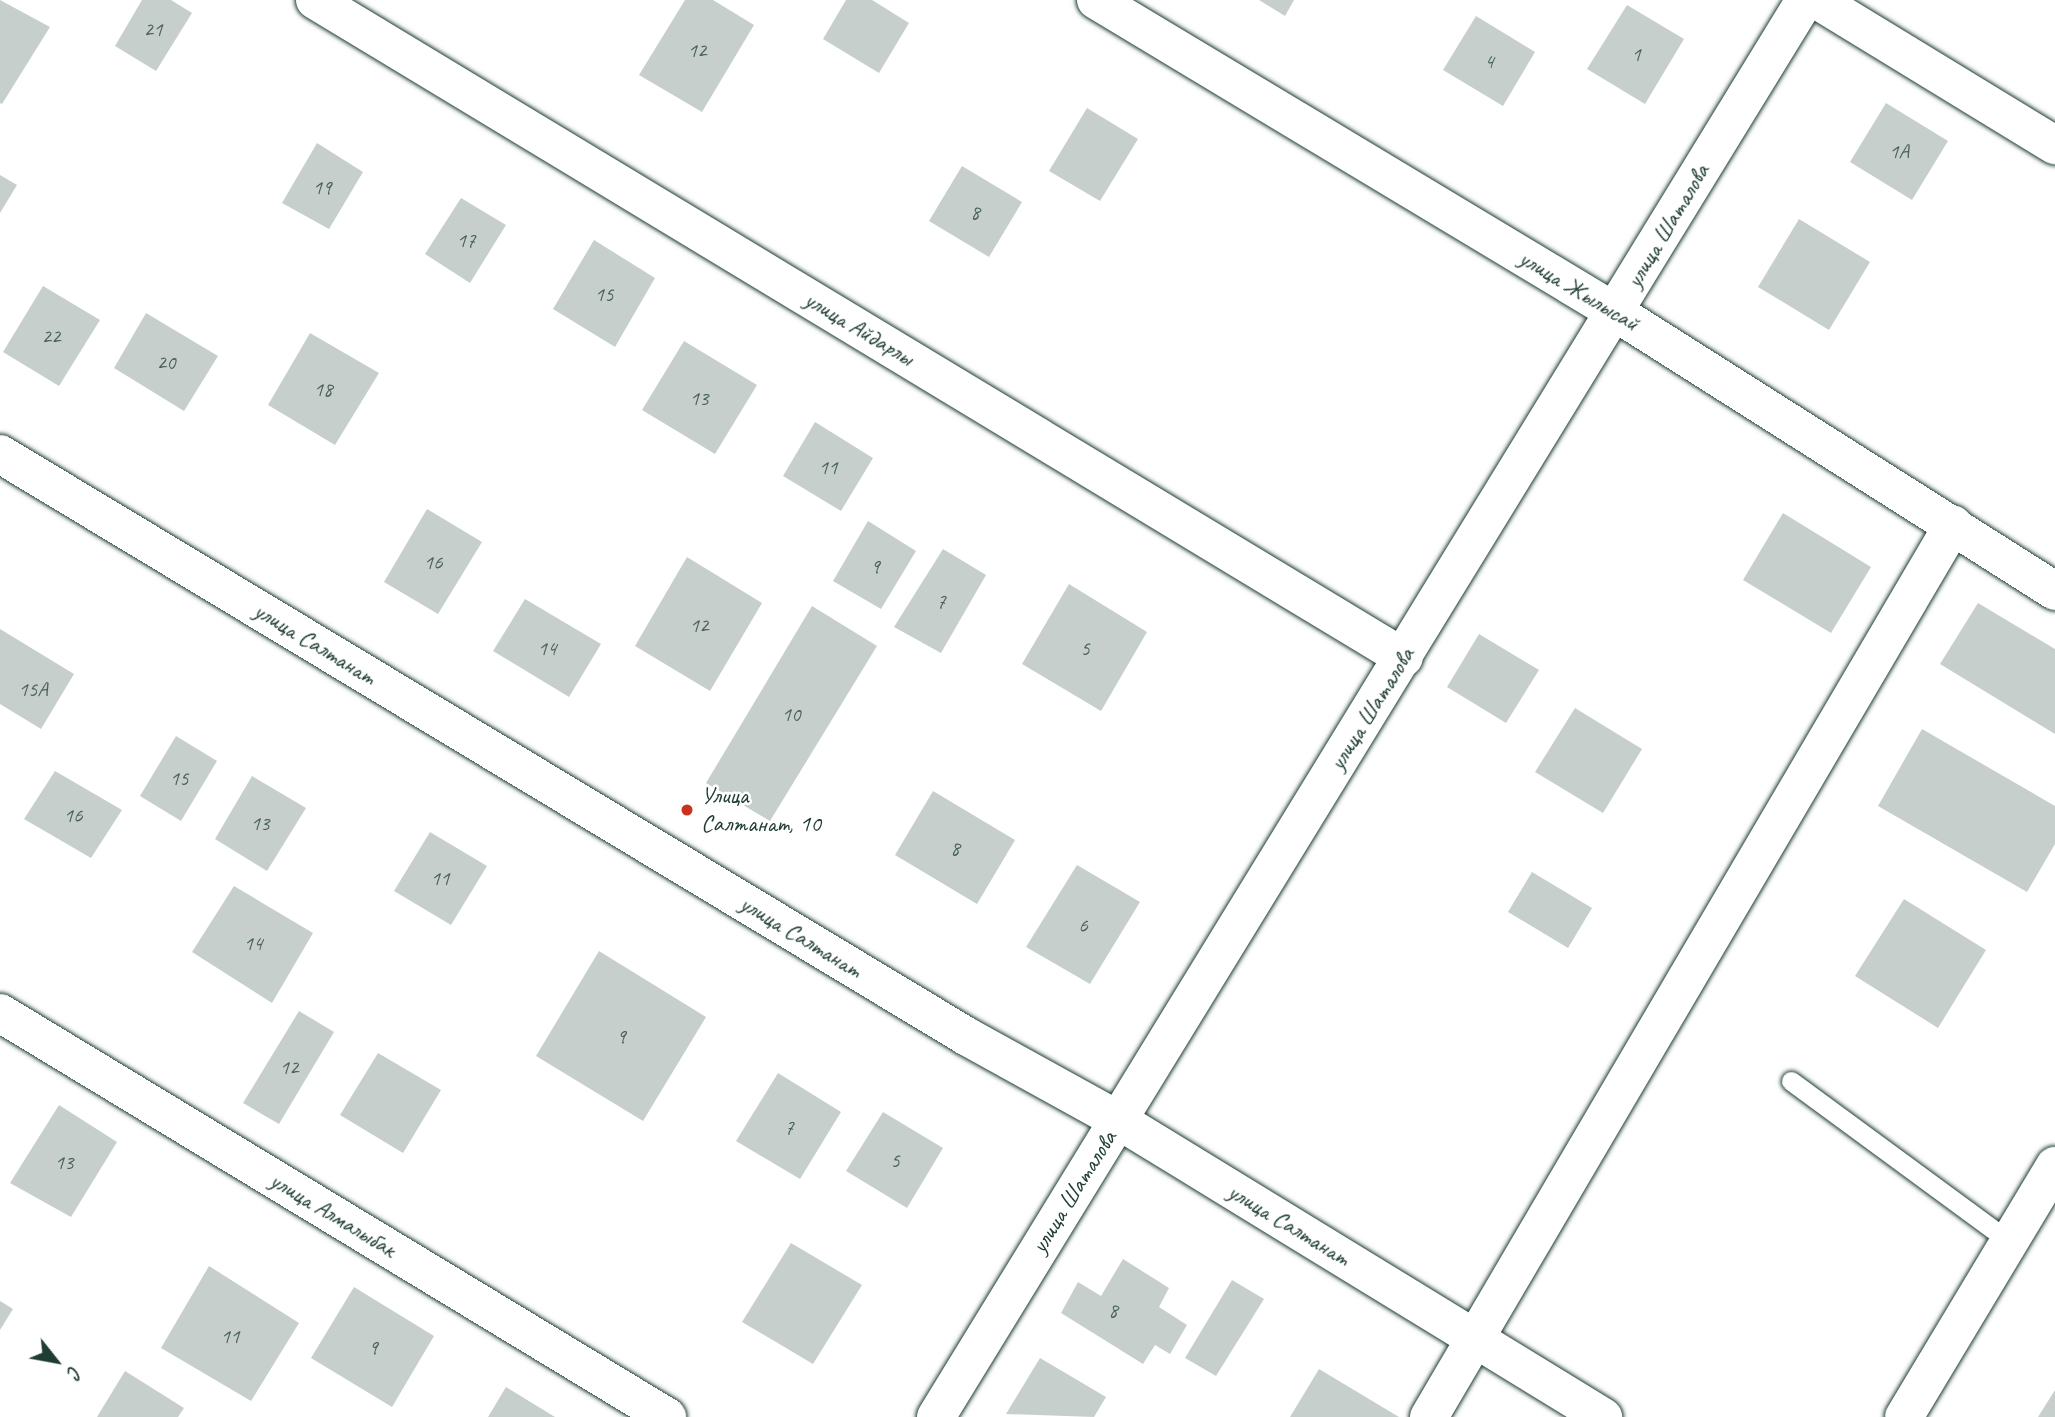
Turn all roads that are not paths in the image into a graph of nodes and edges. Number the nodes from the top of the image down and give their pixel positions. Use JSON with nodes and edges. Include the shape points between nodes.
{"nodes":[{"id":1,"x":314,"y":0,"type":"edge"},
{"id":2,"x":1096,"y":0,"type":"edge"},
{"id":3,"x":1805,"y":0,"type":"edge"},
{"id":4,"x":1818,"y":0,"type":"edge"},
{"id":5,"x":2055,"y":145,"type":"edge"},
{"id":6,"x":1615,"y":312,"type":"junction"},
{"id":7,"x":0,"y":454,"type":"edge"},
{"id":8,"x":1953,"y":525,"type":"junction"},
{"id":9,"x":2055,"y":591,"type":"edge"},
{"id":10,"x":1404,"y":658,"type":"junction"},
{"id":11,"x":0,"y":1013,"type":"edge"},
{"id":12,"x":1791,"y":1081,"type":"dead end"},
{"id":13,"x":1118,"y":1120,"type":"junction"},
{"id":14,"x":2052,"y":1179,"type":"edge"},
{"id":15,"x":2010,"y":1242,"type":"junction"},
{"id":16,"x":1476,"y":1339,"type":"junction"},
{"id":17,"x":667,"y":1417,"type":"edge"},
{"id":18,"x":936,"y":1417,"type":"edge"},
{"id":19,"x":1429,"y":1417,"type":"edge"},
{"id":20,"x":1603,"y":1417,"type":"edge"},
{"id":21,"x":1904,"y":1417,"type":"edge"}],
"edges":[{"from":1,"to":10,"type":"street","name":"улица Айдарлы"},
{"from":2,"to":6,"type":"street","name":"улица Жылысай"},
{"from":3,"to":6,"type":"street","name":"улица Шаталова"},
{"from":4,"to":5,"type":"street"},
{"from":6,"to":8,"type":"street","name":"улица Жылысай"},
{"from":6,"to":10,"type":"street","name":"улица Шаталова"},
{"from":7,"to":13,"type":"street","name":"улица Салтанат","via":[[966,1036]]},
{"from":8,"to":9,"type":"street","name":"улица Жылысай"},
{"from":8,"to":16,"type":"street"},
{"from":10,"to":13,"type":"street","name":"улица Шаталова"},
{"from":11,"to":17,"type":"street","name":"улица Алмалыбак"},
{"from":12,"to":15,"type":"lane"},
{"from":13,"to":16,"type":"street","name":"улица Салтанат"},
{"from":13,"to":18,"type":"street","name":"улица Шаталова"},
{"from":14,"to":15,"type":"street"},
{"from":15,"to":21,"type":"street"},
{"from":16,"to":19,"type":"street"},
{"from":16,"to":20,"type":"street","name":"улица Салтанат"}]}
